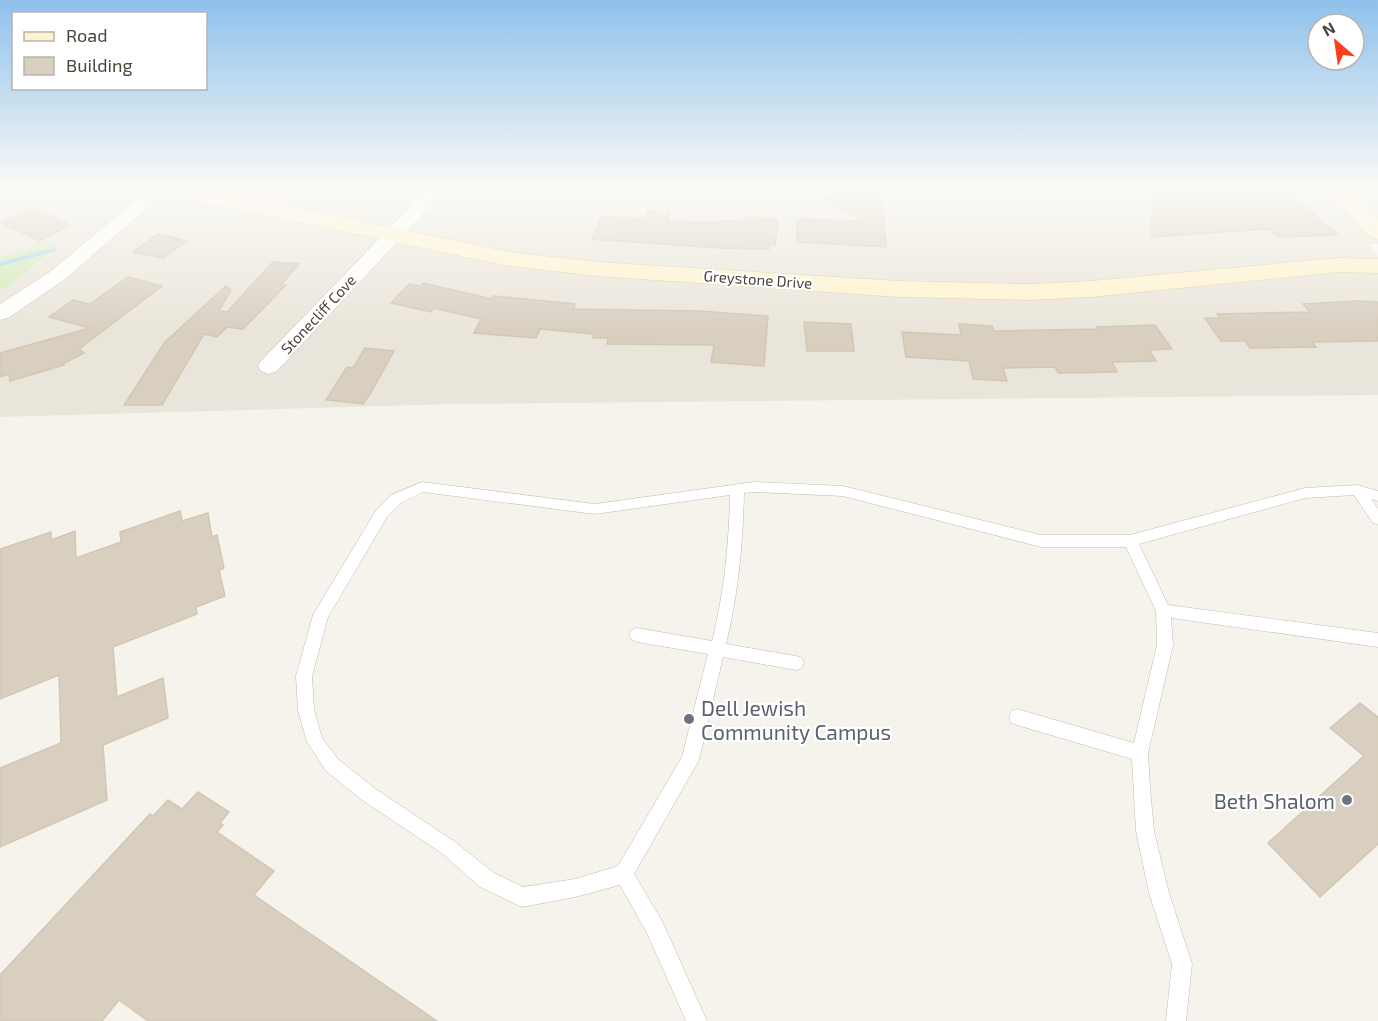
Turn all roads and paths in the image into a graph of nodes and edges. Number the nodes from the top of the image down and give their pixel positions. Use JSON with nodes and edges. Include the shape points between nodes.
{"nodes":[{"id":1,"x":102,"y":236,"type":"edge"},
{"id":2,"x":393,"y":236,"type":"joint"},
{"id":3,"x":1378,"y":266,"type":"edge"},
{"id":4,"x":0,"y":313,"type":"edge"},
{"id":5,"x":269,"y":366,"type":"dead end"},
{"id":6,"x":737,"y":489,"type":"junction"},
{"id":7,"x":1357,"y":490,"type":"junction"},
{"id":8,"x":1378,"y":496,"type":"edge"},
{"id":9,"x":1378,"y":519,"type":"edge"},
{"id":10,"x":1130,"y":541,"type":"junction"},
{"id":11,"x":1163,"y":611,"type":"junction"},
{"id":12,"x":637,"y":635,"type":"dead end"},
{"id":13,"x":1378,"y":640,"type":"edge"},
{"id":14,"x":717,"y":650,"type":"junction"},
{"id":15,"x":796,"y":663,"type":"dead end"},
{"id":16,"x":1017,"y":717,"type":"dead end"},
{"id":17,"x":1140,"y":753,"type":"junction"},
{"id":18,"x":624,"y":874,"type":"junction"},
{"id":19,"x":697,"y":1021,"type":"edge"},
{"id":20,"x":1176,"y":1021,"type":"edge"}],
"edges":[{"from":1,"to":4,"type":"street","via":[[57,276]]},
{"from":2,"to":3,"type":"street","name":"Greystone Drive","via":[[509,259],[597,269],[960,292],[1091,289],[1338,265]]},
{"from":2,"to":5,"type":"street","name":"Stonecliff Cove"},
{"from":6,"to":10,"type":"lane","via":[[843,491],[1041,541]]},
{"from":6,"to":14,"type":"lane","via":[[727,603]]},
{"from":6,"to":18,"type":"lane","via":[[595,509],[422,487],[396,499],[382,513],[321,615],[304,676],[306,710],[315,742],[332,765],[449,848],[487,880],[522,897]]},
{"from":7,"to":8,"type":"lane"},
{"from":7,"to":9,"type":"lane"},
{"from":7,"to":10,"type":"lane","via":[[1305,494]]},
{"from":10,"to":11,"type":"lane"},
{"from":11,"to":13,"type":"lane"},
{"from":11,"to":17,"type":"lane","via":[[1165,645]]},
{"from":12,"to":14,"type":"lane"},
{"from":14,"to":15,"type":"lane"},
{"from":14,"to":18,"type":"lane","via":[[690,760]]},
{"from":16,"to":17,"type":"lane"},
{"from":17,"to":20,"type":"lane","via":[[1145,831],[1159,893],[1182,964]]},
{"from":18,"to":19,"type":"lane","via":[[655,928]]}]}
